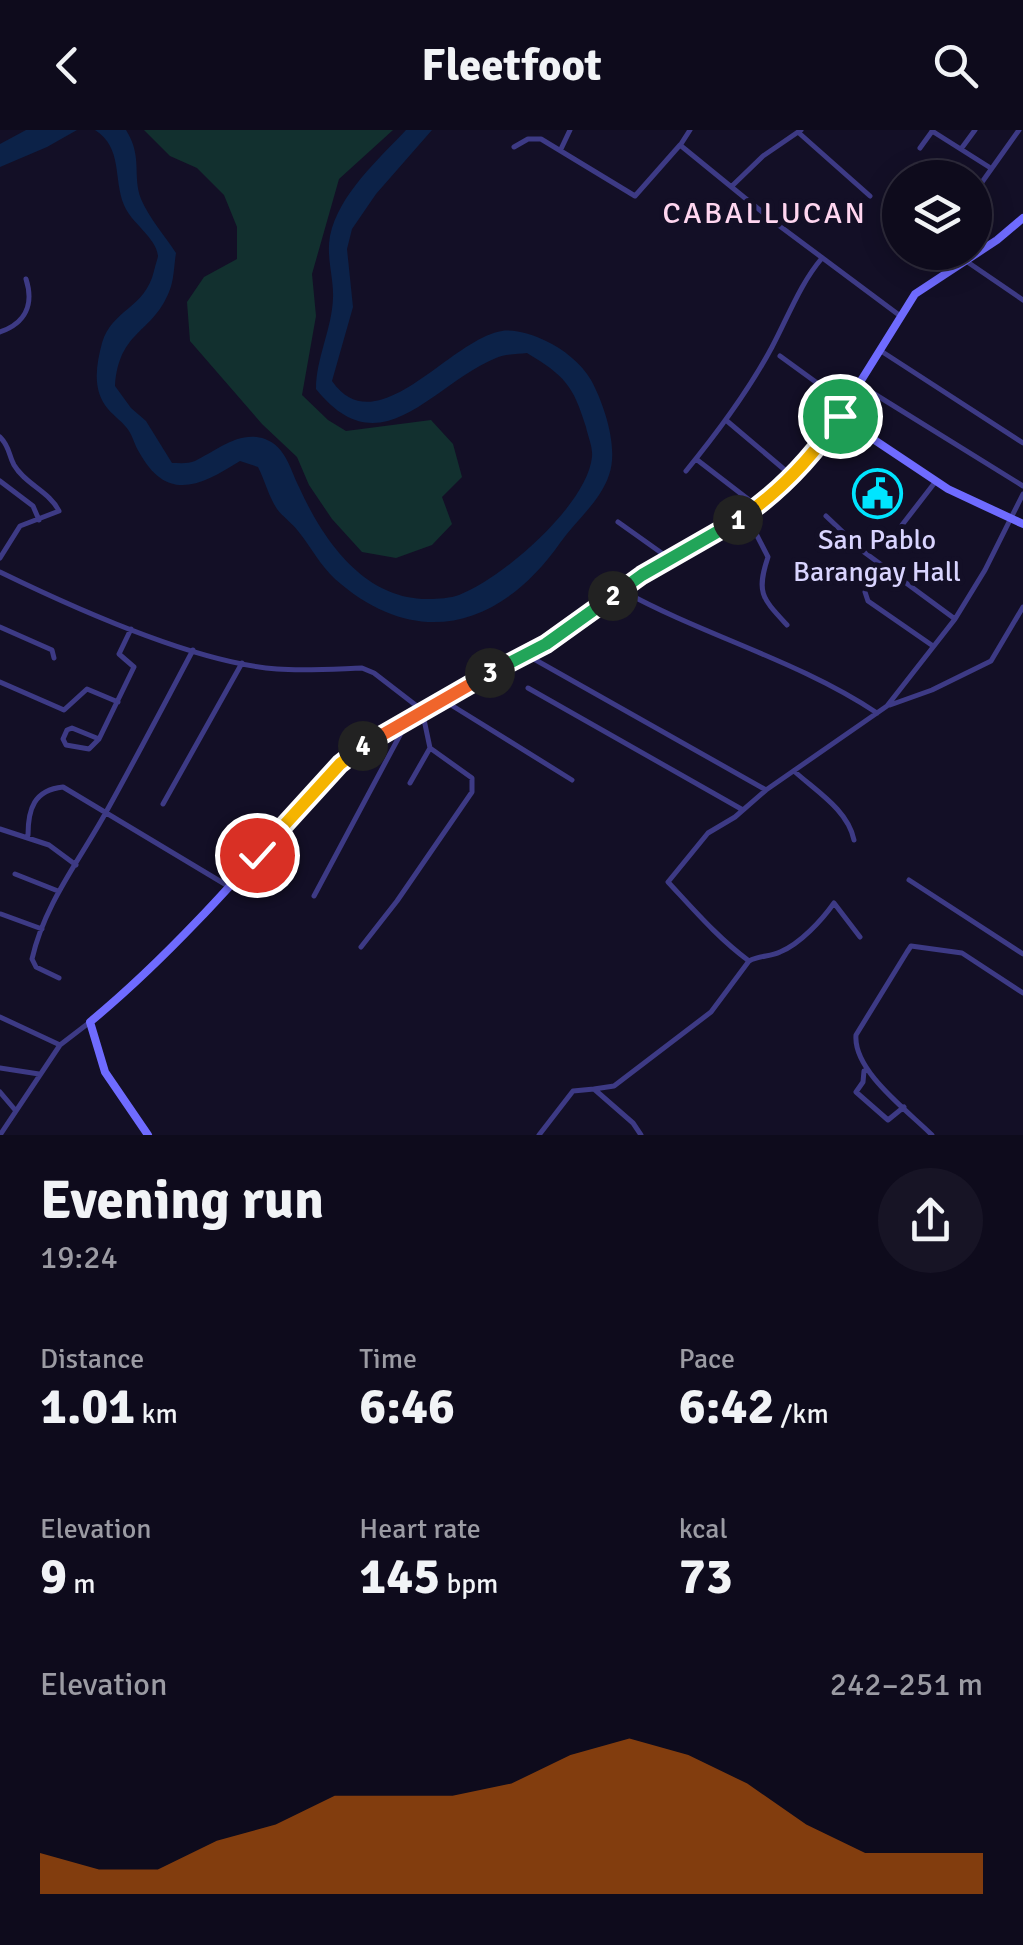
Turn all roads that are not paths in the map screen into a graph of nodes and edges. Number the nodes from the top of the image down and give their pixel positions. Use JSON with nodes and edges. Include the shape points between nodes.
{"nodes":[{"id":1,"x":530,"y":130,"type":"edge"},
{"id":2,"x":546,"y":130,"type":"edge"},
{"id":3,"x":570,"y":130,"type":"edge"},
{"id":4,"x":690,"y":130,"type":"edge"},
{"id":5,"x":933,"y":130,"type":"edge"},
{"id":6,"x":975,"y":130,"type":"edge"},
{"id":7,"x":1018,"y":130,"type":"edge"},
{"id":8,"x":800,"y":132,"type":"edge"},
{"id":9,"x":528,"y":139,"type":"junction"},
{"id":10,"x":541,"y":139,"type":"junction"},
{"id":11,"x":680,"y":145,"type":"junction"},
{"id":12,"x":514,"y":148,"type":"dead end"},
{"id":13,"x":920,"y":148,"type":"dead end"},
{"id":14,"x":561,"y":149,"type":"junction"},
{"id":15,"x":961,"y":149,"type":"junction"},
{"id":16,"x":978,"y":160,"type":"edge"},
{"id":17,"x":992,"y":165,"type":"edge"},
{"id":18,"x":732,"y":186,"type":"junction"},
{"id":19,"x":870,"y":196,"type":"dead end"},
{"id":20,"x":1023,"y":218,"type":"edge"},
{"id":21,"x":992,"y":242,"type":"edge"},
{"id":22,"x":822,"y":258,"type":"junction"},
{"id":23,"x":954,"y":270,"type":"edge"},
{"id":24,"x":978,"y":270,"type":"edge"},
{"id":25,"x":26,"y":279,"type":"dead end"},
{"id":26,"x":1023,"y":300,"type":"edge"},
{"id":27,"x":899,"y":315,"type":"junction"},
{"id":28,"x":0,"y":332,"type":"edge"},
{"id":29,"x":879,"y":349,"type":"junction"},
{"id":30,"x":780,"y":356,"type":"dead end"},
{"id":31,"x":858,"y":384,"type":"junction"},
{"id":32,"x":847,"y":405,"type":"junction"},
{"id":33,"x":840,"y":416,"type":"junction"},
{"id":34,"x":728,"y":420,"type":"junction"},
{"id":35,"x":0,"y":437,"type":"edge"},
{"id":36,"x":1023,"y":443,"type":"edge"},
{"id":37,"x":696,"y":459,"type":"junction"},
{"id":38,"x":686,"y":471,"type":"dead end"},
{"id":39,"x":792,"y":476,"type":"junction"},
{"id":40,"x":936,"y":480,"type":"junction"},
{"id":41,"x":0,"y":481,"type":"edge"},
{"id":42,"x":1023,"y":486,"type":"edge"},
{"id":43,"x":1023,"y":494,"type":"edge"},
{"id":44,"x":758,"y":506,"type":"junction"},
{"id":45,"x":746,"y":514,"type":"junction"},
{"id":46,"x":826,"y":516,"type":"dead end"},
{"id":47,"x":1011,"y":518,"type":"junction"},
{"id":48,"x":39,"y":520,"type":"junction"},
{"id":49,"x":618,"y":522,"type":"dead end"},
{"id":50,"x":1023,"y":524,"type":"edge"},
{"id":51,"x":902,"y":526,"type":"dead end"},
{"id":52,"x":0,"y":558,"type":"edge"},
{"id":53,"x":670,"y":559,"type":"junction"},
{"id":54,"x":0,"y":572,"type":"edge"},
{"id":55,"x":621,"y":590,"type":"junction"},
{"id":56,"x":864,"y":592,"type":"dead end"},
{"id":57,"x":1023,"y":607,"type":"edge"},
{"id":58,"x":955,"y":619,"type":"junction"},
{"id":59,"x":787,"y":625,"type":"dead end"},
{"id":60,"x":0,"y":626,"type":"edge"},
{"id":61,"x":131,"y":628,"type":"junction"},
{"id":62,"x":934,"y":646,"type":"junction"},
{"id":63,"x":193,"y":650,"type":"junction"},
{"id":64,"x":525,"y":654,"type":"junction"},
{"id":65,"x":54,"y":658,"type":"dead end"},
{"id":66,"x":242,"y":663,"type":"junction"},
{"id":67,"x":0,"y":682,"type":"edge"},
{"id":68,"x":528,"y":688,"type":"dead end"},
{"id":69,"x":442,"y":699,"type":"junction"},
{"id":70,"x":118,"y":702,"type":"junction"},
{"id":71,"x":887,"y":706,"type":"junction"},
{"id":72,"x":422,"y":710,"type":"junction"},
{"id":73,"x":876,"y":714,"type":"junction"},
{"id":74,"x":410,"y":717,"type":"junction"},
{"id":75,"x":99,"y":738,"type":"junction"},
{"id":76,"x":430,"y":748,"type":"junction"},
{"id":77,"x":794,"y":771,"type":"junction"},
{"id":78,"x":572,"y":780,"type":"dead end"},
{"id":79,"x":410,"y":782,"type":"dead end"},
{"id":80,"x":766,"y":790,"type":"junction"},
{"id":81,"x":163,"y":804,"type":"dead end"},
{"id":82,"x":743,"y":810,"type":"junction"},
{"id":83,"x":106,"y":812,"type":"junction"},
{"id":84,"x":0,"y":829,"type":"edge"},
{"id":85,"x":28,"y":836,"type":"junction"},
{"id":86,"x":854,"y":840,"type":"dead end"},
{"id":87,"x":76,"y":864,"type":"junction"},
{"id":88,"x":16,"y":874,"type":"dead end"},
{"id":89,"x":910,"y":880,"type":"dead end"},
{"id":90,"x":229,"y":887,"type":"junction"},
{"id":91,"x":58,"y":891,"type":"junction"},
{"id":92,"x":314,"y":896,"type":"dead end"},
{"id":93,"x":1,"y":914,"type":"edge"},
{"id":94,"x":42,"y":929,"type":"junction"},
{"id":95,"x":860,"y":937,"type":"dead end"},
{"id":96,"x":361,"y":947,"type":"dead end"},
{"id":97,"x":1023,"y":954,"type":"edge"},
{"id":98,"x":750,"y":961,"type":"junction"},
{"id":99,"x":59,"y":978,"type":"dead end"},
{"id":100,"x":1023,"y":993,"type":"edge"},
{"id":101,"x":0,"y":1017,"type":"edge"},
{"id":102,"x":90,"y":1022,"type":"junction"},
{"id":103,"x":60,"y":1045,"type":"junction"},
{"id":104,"x":0,"y":1068,"type":"edge"},
{"id":105,"x":865,"y":1068,"type":"junction"},
{"id":106,"x":39,"y":1074,"type":"junction"},
{"id":107,"x":594,"y":1089,"type":"junction"},
{"id":108,"x":0,"y":1092,"type":"edge"},
{"id":109,"x":904,"y":1107,"type":"junction"},
{"id":110,"x":16,"y":1111,"type":"junction"},
{"id":111,"x":2,"y":1134,"type":"edge"},
{"id":112,"x":148,"y":1135,"type":"edge"},
{"id":113,"x":540,"y":1135,"type":"edge"},
{"id":114,"x":641,"y":1135,"type":"edge"},
{"id":115,"x":932,"y":1135,"type":"edge"}],
"edges":[{"from":1,"to":9,"type":"street"},
{"from":2,"to":10,"type":"street"},
{"from":3,"to":14,"type":"street"},
{"from":4,"to":11,"type":"street"},
{"from":5,"to":13,"type":"street"},
{"from":5,"to":15,"type":"street"},
{"from":6,"to":15,"type":"street"},
{"from":7,"to":17,"type":"street"},
{"from":8,"to":18,"type":"street"},
{"from":8,"to":19,"type":"street"},
{"from":9,"to":10,"type":"street"},
{"from":9,"to":12,"type":"street"},
{"from":10,"to":14,"type":"street"},
{"from":11,"to":14,"type":"street","via":[[635,196]]},
{"from":11,"to":18,"type":"street"},
{"from":15,"to":16,"type":"street"},
{"from":18,"to":22,"type":"street"},
{"from":20,"to":21,"type":"main road"},
{"from":22,"to":27,"type":"street"},
{"from":22,"to":34,"type":"street"},
{"from":23,"to":27,"type":"main road","via":[[916,294]]},
{"from":24,"to":26,"type":"street"},
{"from":25,"to":28,"type":"street","via":[[26,311],[18,324]]},
{"from":27,"to":29,"type":"main road"},
{"from":29,"to":31,"type":"main road"},
{"from":29,"to":36,"type":"street"},
{"from":30,"to":32,"type":"street"},
{"from":31,"to":32,"type":"main road"},
{"from":31,"to":42,"type":"street"},
{"from":32,"to":33,"type":"main road"},
{"from":33,"to":39,"type":"main road"},
{"from":33,"to":40,"type":"main road"},
{"from":34,"to":37,"type":"street"},
{"from":34,"to":39,"type":"street"},
{"from":35,"to":48,"type":"street","via":[[15,467],[58,506]]},
{"from":37,"to":38,"type":"street"},
{"from":37,"to":44,"type":"street"},
{"from":39,"to":44,"type":"main road"},
{"from":40,"to":47,"type":"main road"},
{"from":40,"to":51,"type":"street"},
{"from":41,"to":48,"type":"street","via":[[33,506]]},
{"from":43,"to":47,"type":"street"},
{"from":44,"to":45,"type":"main road"},
{"from":45,"to":53,"type":"main road"},
{"from":45,"to":59,"type":"street","via":[[768,557],[761,592]]},
{"from":46,"to":58,"type":"street"},
{"from":47,"to":50,"type":"main road"},
{"from":47,"to":58,"type":"street"},
{"from":48,"to":52,"type":"street","via":[[20,526]]},
{"from":49,"to":53,"type":"street"},
{"from":53,"to":55,"type":"main road"},
{"from":54,"to":61,"type":"street"},
{"from":55,"to":64,"type":"main road"},
{"from":55,"to":73,"type":"street","via":[[828,684]]},
{"from":56,"to":62,"type":"street"},
{"from":57,"to":71,"type":"street","via":[[991,661]]},
{"from":58,"to":62,"type":"street"},
{"from":60,"to":65,"type":"street","via":[[52,650]]},
{"from":61,"to":63,"type":"street"},
{"from":61,"to":70,"type":"street","via":[[119,654],[134,668]]},
{"from":62,"to":71,"type":"street"},
{"from":63,"to":66,"type":"street"},
{"from":63,"to":83,"type":"street"},
{"from":64,"to":69,"type":"main road"},
{"from":64,"to":80,"type":"street"},
{"from":66,"to":72,"type":"street","via":[[362,668]]},
{"from":66,"to":81,"type":"street"},
{"from":67,"to":70,"type":"street","via":[[64,710],[87,689]]},
{"from":68,"to":82,"type":"street"},
{"from":69,"to":72,"type":"main road"},
{"from":69,"to":78,"type":"street"},
{"from":70,"to":75,"type":"street"},
{"from":71,"to":73,"type":"street"},
{"from":72,"to":74,"type":"main road"},
{"from":72,"to":76,"type":"street"},
{"from":73,"to":77,"type":"street"},
{"from":74,"to":90,"type":"main road","via":[[340,764]]},
{"from":74,"to":92,"type":"street"},
{"from":75,"to":75,"type":"street","via":[[72,728],[63,739],[90,748]]},
{"from":76,"to":79,"type":"street"},
{"from":76,"to":96,"type":"street","via":[[472,778],[472,792]]},
{"from":77,"to":80,"type":"street"},
{"from":77,"to":86,"type":"street","via":[[851,824]]},
{"from":80,"to":82,"type":"street"},
{"from":82,"to":98,"type":"street","via":[[708,833],[668,882]]},
{"from":83,"to":85,"type":"street","via":[[64,787],[49,788],[28,814]]},
{"from":83,"to":87,"type":"street"},
{"from":83,"to":90,"type":"street"},
{"from":84,"to":85,"type":"street"},
{"from":85,"to":87,"type":"street"},
{"from":87,"to":91,"type":"street"},
{"from":88,"to":91,"type":"street"},
{"from":89,"to":97,"type":"street"},
{"from":90,"to":102,"type":"main road"},
{"from":91,"to":94,"type":"street"},
{"from":93,"to":94,"type":"street"},
{"from":94,"to":99,"type":"street","via":[[32,959]]},
{"from":95,"to":98,"type":"street","via":[[834,903],[780,952]]},
{"from":98,"to":107,"type":"street","via":[[710,1012],[614,1086]]},
{"from":100,"to":105,"type":"street","via":[[962,953],[911,946],[856,1035]]},
{"from":101,"to":103,"type":"street"},
{"from":102,"to":103,"type":"street"},
{"from":102,"to":112,"type":"main road","via":[[106,1072]]},
{"from":103,"to":106,"type":"street"},
{"from":104,"to":106,"type":"street"},
{"from":105,"to":109,"type":"street"},
{"from":105,"to":109,"type":"street","via":[[856,1092],[888,1120]]},
{"from":106,"to":110,"type":"street"},
{"from":107,"to":113,"type":"street","via":[[574,1091]]},
{"from":107,"to":114,"type":"street"},
{"from":108,"to":110,"type":"street"},
{"from":109,"to":115,"type":"street"},
{"from":110,"to":111,"type":"street"}]}
